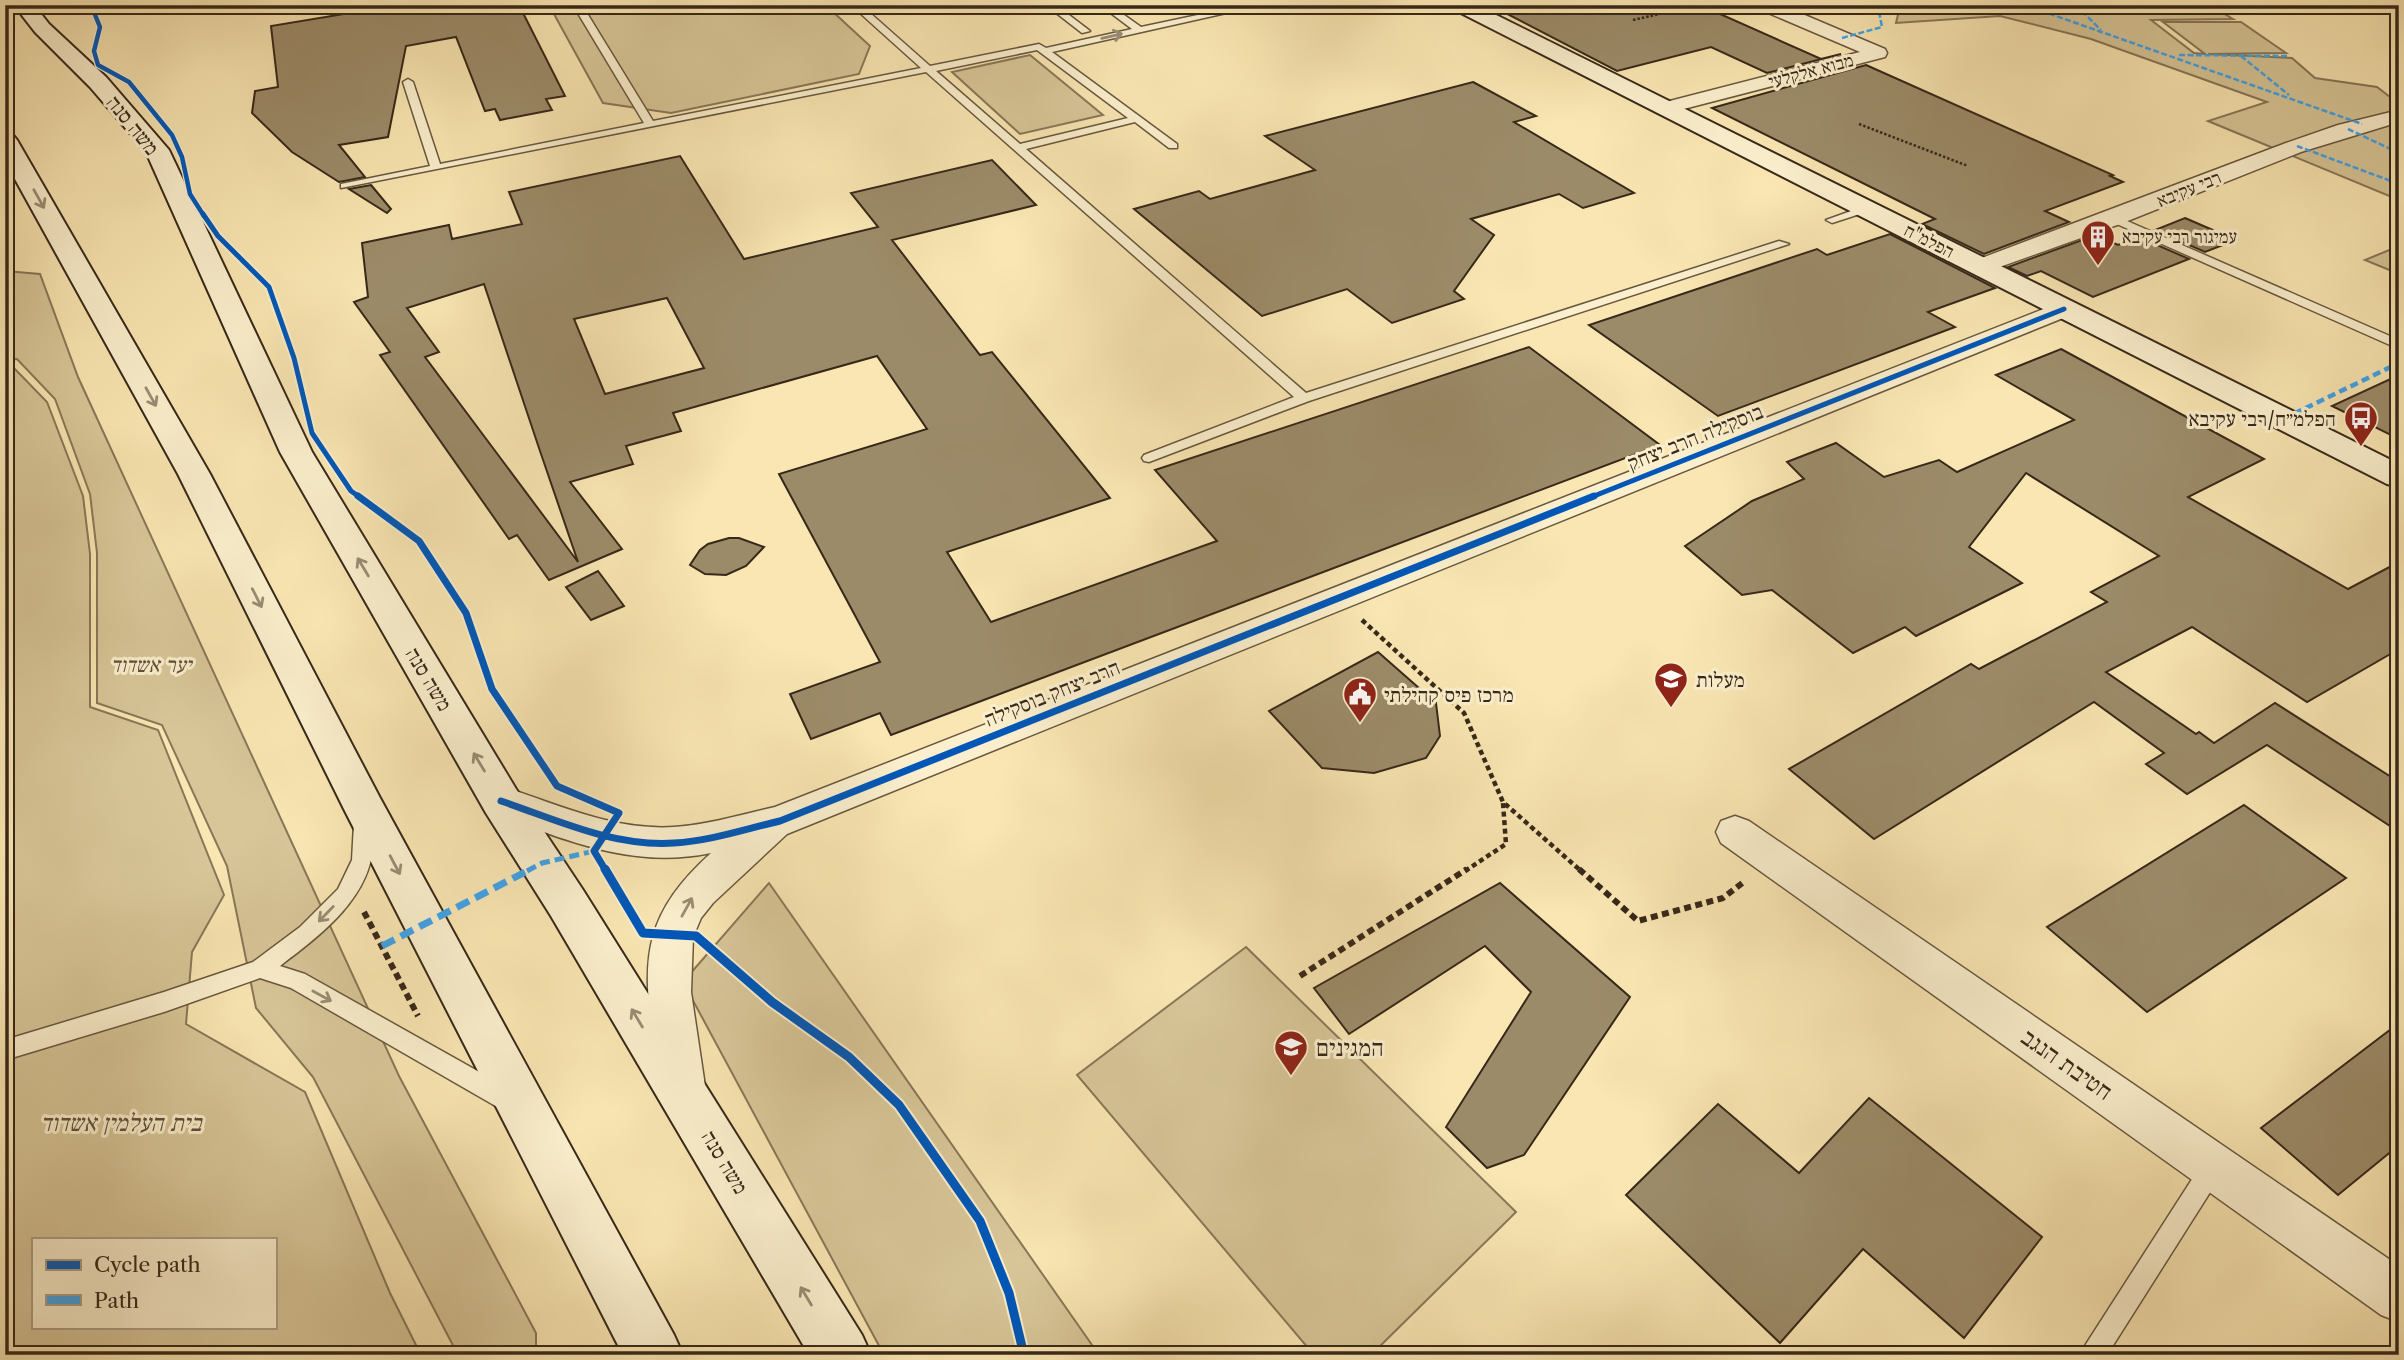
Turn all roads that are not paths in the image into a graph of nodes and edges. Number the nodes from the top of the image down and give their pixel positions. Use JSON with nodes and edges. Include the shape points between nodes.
{"nodes":[{"id":1,"x":24,"y":5,"type":"edge"},
{"id":2,"x":577,"y":5,"type":"edge"},
{"id":3,"x":855,"y":5,"type":"edge"},
{"id":4,"x":1050,"y":5,"type":"edge"},
{"id":5,"x":1104,"y":5,"type":"edge"},
{"id":6,"x":1258,"y":5,"type":"edge"},
{"id":7,"x":1460,"y":5,"type":"edge"},
{"id":8,"x":1765,"y":5,"type":"edge"},
{"id":9,"x":1139,"y":18,"type":"dead end"},
{"id":10,"x":1121,"y":22,"type":"junction"},
{"id":11,"x":1139,"y":30,"type":"junction"},
{"id":12,"x":1039,"y":47,"type":"junction"},
{"id":13,"x":927,"y":68,"type":"junction"},
{"id":14,"x":408,"y":82,"type":"dead end"},
{"id":15,"x":1665,"y":108,"type":"junction"},
{"id":16,"x":2399,"y":116,"type":"edge"},
{"id":17,"x":1136,"y":119,"type":"junction"},
{"id":18,"x":650,"y":124,"type":"junction"},
{"id":19,"x":5,"y":140,"type":"edge"},
{"id":20,"x":1173,"y":146,"type":"dead end"},
{"id":21,"x":1018,"y":148,"type":"junction"},
{"id":22,"x":436,"y":168,"type":"junction"},
{"id":23,"x":345,"y":186,"type":"dead end"},
{"id":24,"x":1865,"y":209,"type":"junction"},
{"id":25,"x":2114,"y":219,"type":"junction"},
{"id":26,"x":1832,"y":220,"type":"dead end"},
{"id":27,"x":1783,"y":244,"type":"dead end"},
{"id":28,"x":1980,"y":267,"type":"junction"},
{"id":29,"x":2064,"y":309,"type":"junction"},
{"id":30,"x":2399,"y":345,"type":"edge"},
{"id":31,"x":1304,"y":398,"type":"junction"},
{"id":32,"x":1149,"y":458,"type":"dead end"},
{"id":33,"x":2399,"y":477,"type":"edge"},
{"id":34,"x":1338,"y":598,"type":"joint"},
{"id":35,"x":501,"y":801,"type":"junction"},
{"id":36,"x":365,"y":808,"type":"junction"},
{"id":37,"x":780,"y":821,"type":"junction"},
{"id":38,"x":1735,"y":832,"type":"dead end"},
{"id":39,"x":260,"y":969,"type":"junction"},
{"id":40,"x":5,"y":1050,"type":"edge"},
{"id":41,"x":683,"y":1093,"type":"junction"},
{"id":42,"x":526,"y":1111,"type":"junction"},
{"id":43,"x":2213,"y":1167,"type":"junction"},
{"id":44,"x":2399,"y":1297,"type":"edge"},
{"id":45,"x":654,"y":1355,"type":"edge"},
{"id":46,"x":842,"y":1355,"type":"edge"},
{"id":47,"x":2092,"y":1355,"type":"edge"}],
"edges":[{"from":35,"to":1,"type":"main road","name":"משה סנה","one_way":true,"via":[[296,452],[157,150]]},
{"from":2,"to":18,"type":"lane"},
{"from":3,"to":13,"type":"lane"},
{"from":4,"to":12,"type":"lane","via":[[1090,29]]},
{"from":5,"to":10,"type":"lane"},
{"from":6,"to":11,"type":"lane"},
{"from":7,"to":15,"type":"main road","name":"הפלמ\"ח"},
{"from":8,"to":15,"type":"street","name":"מבוא אלקלעי","via":[[1878,54]]},
{"from":9,"to":10,"type":"lane"},
{"from":10,"to":11,"type":"lane"},
{"from":12,"to":11,"type":"lane","one_way":true},
{"from":12,"to":13,"type":"lane"},
{"from":12,"to":17,"type":"lane"},
{"from":13,"to":18,"type":"lane"},
{"from":13,"to":21,"type":"lane"},
{"from":14,"to":22,"type":"lane"},
{"from":15,"to":24,"type":"main road","name":"הפלמ\"ח"},
{"from":16,"to":25,"type":"street","name":"רבי עקיבא","via":[[2297,146]]},
{"from":17,"to":20,"type":"lane"},
{"from":17,"to":21,"type":"lane"},
{"from":18,"to":22,"type":"lane"},
{"from":19,"to":36,"type":"main road","one_way":true,"via":[[194,474]]},
{"from":21,"to":31,"type":"lane"},
{"from":22,"to":23,"type":"lane"},
{"from":24,"to":26,"type":"lane"},
{"from":24,"to":28,"type":"main road","name":"הפלמ\"ח"},
{"from":25,"to":28,"type":"street","name":"רבי עקיבא"},
{"from":25,"to":30,"type":"lane"},
{"from":27,"to":31,"type":"lane"},
{"from":28,"to":29,"type":"main road","name":"הפלמ\"ח"},
{"from":29,"to":33,"type":"main road","name":"הפלמ\"ח"},
{"from":29,"to":34,"type":"street","name":"בוסקילה הרב יצחק"},
{"from":31,"to":32,"type":"lane"},
{"from":34,"to":37,"type":"street","name":"הרב יצחק בוסקילה"},
{"from":35,"to":37,"type":"street","name":"הרב יצחק בוסקילה","via":[[634,842],[674,843]]},
{"from":41,"to":35,"type":"main road","name":"משה סנה","one_way":true},
{"from":36,"to":39,"type":"lane","one_way":true,"via":[[362,860],[345,895],[307,933]]},
{"from":36,"to":42,"type":"main road","one_way":true},
{"from":41,"to":37,"type":"street","name":"הרב יצחק בוסקילה","one_way":true,"via":[[669,979],[672,935],[693,897],[733,856]]},
{"from":38,"to":43,"type":"street","name":"חטיבת הנגב"},
{"from":39,"to":40,"type":"lane"},
{"from":39,"to":42,"type":"lane","one_way":true,"via":[[297,981]]},
{"from":46,"to":41,"type":"main road","name":"משה סנה","one_way":true},
{"from":42,"to":45,"type":"main road"},
{"from":43,"to":44,"type":"street","name":"חטיבת הנגב"},
{"from":43,"to":47,"type":"lane"}]}
